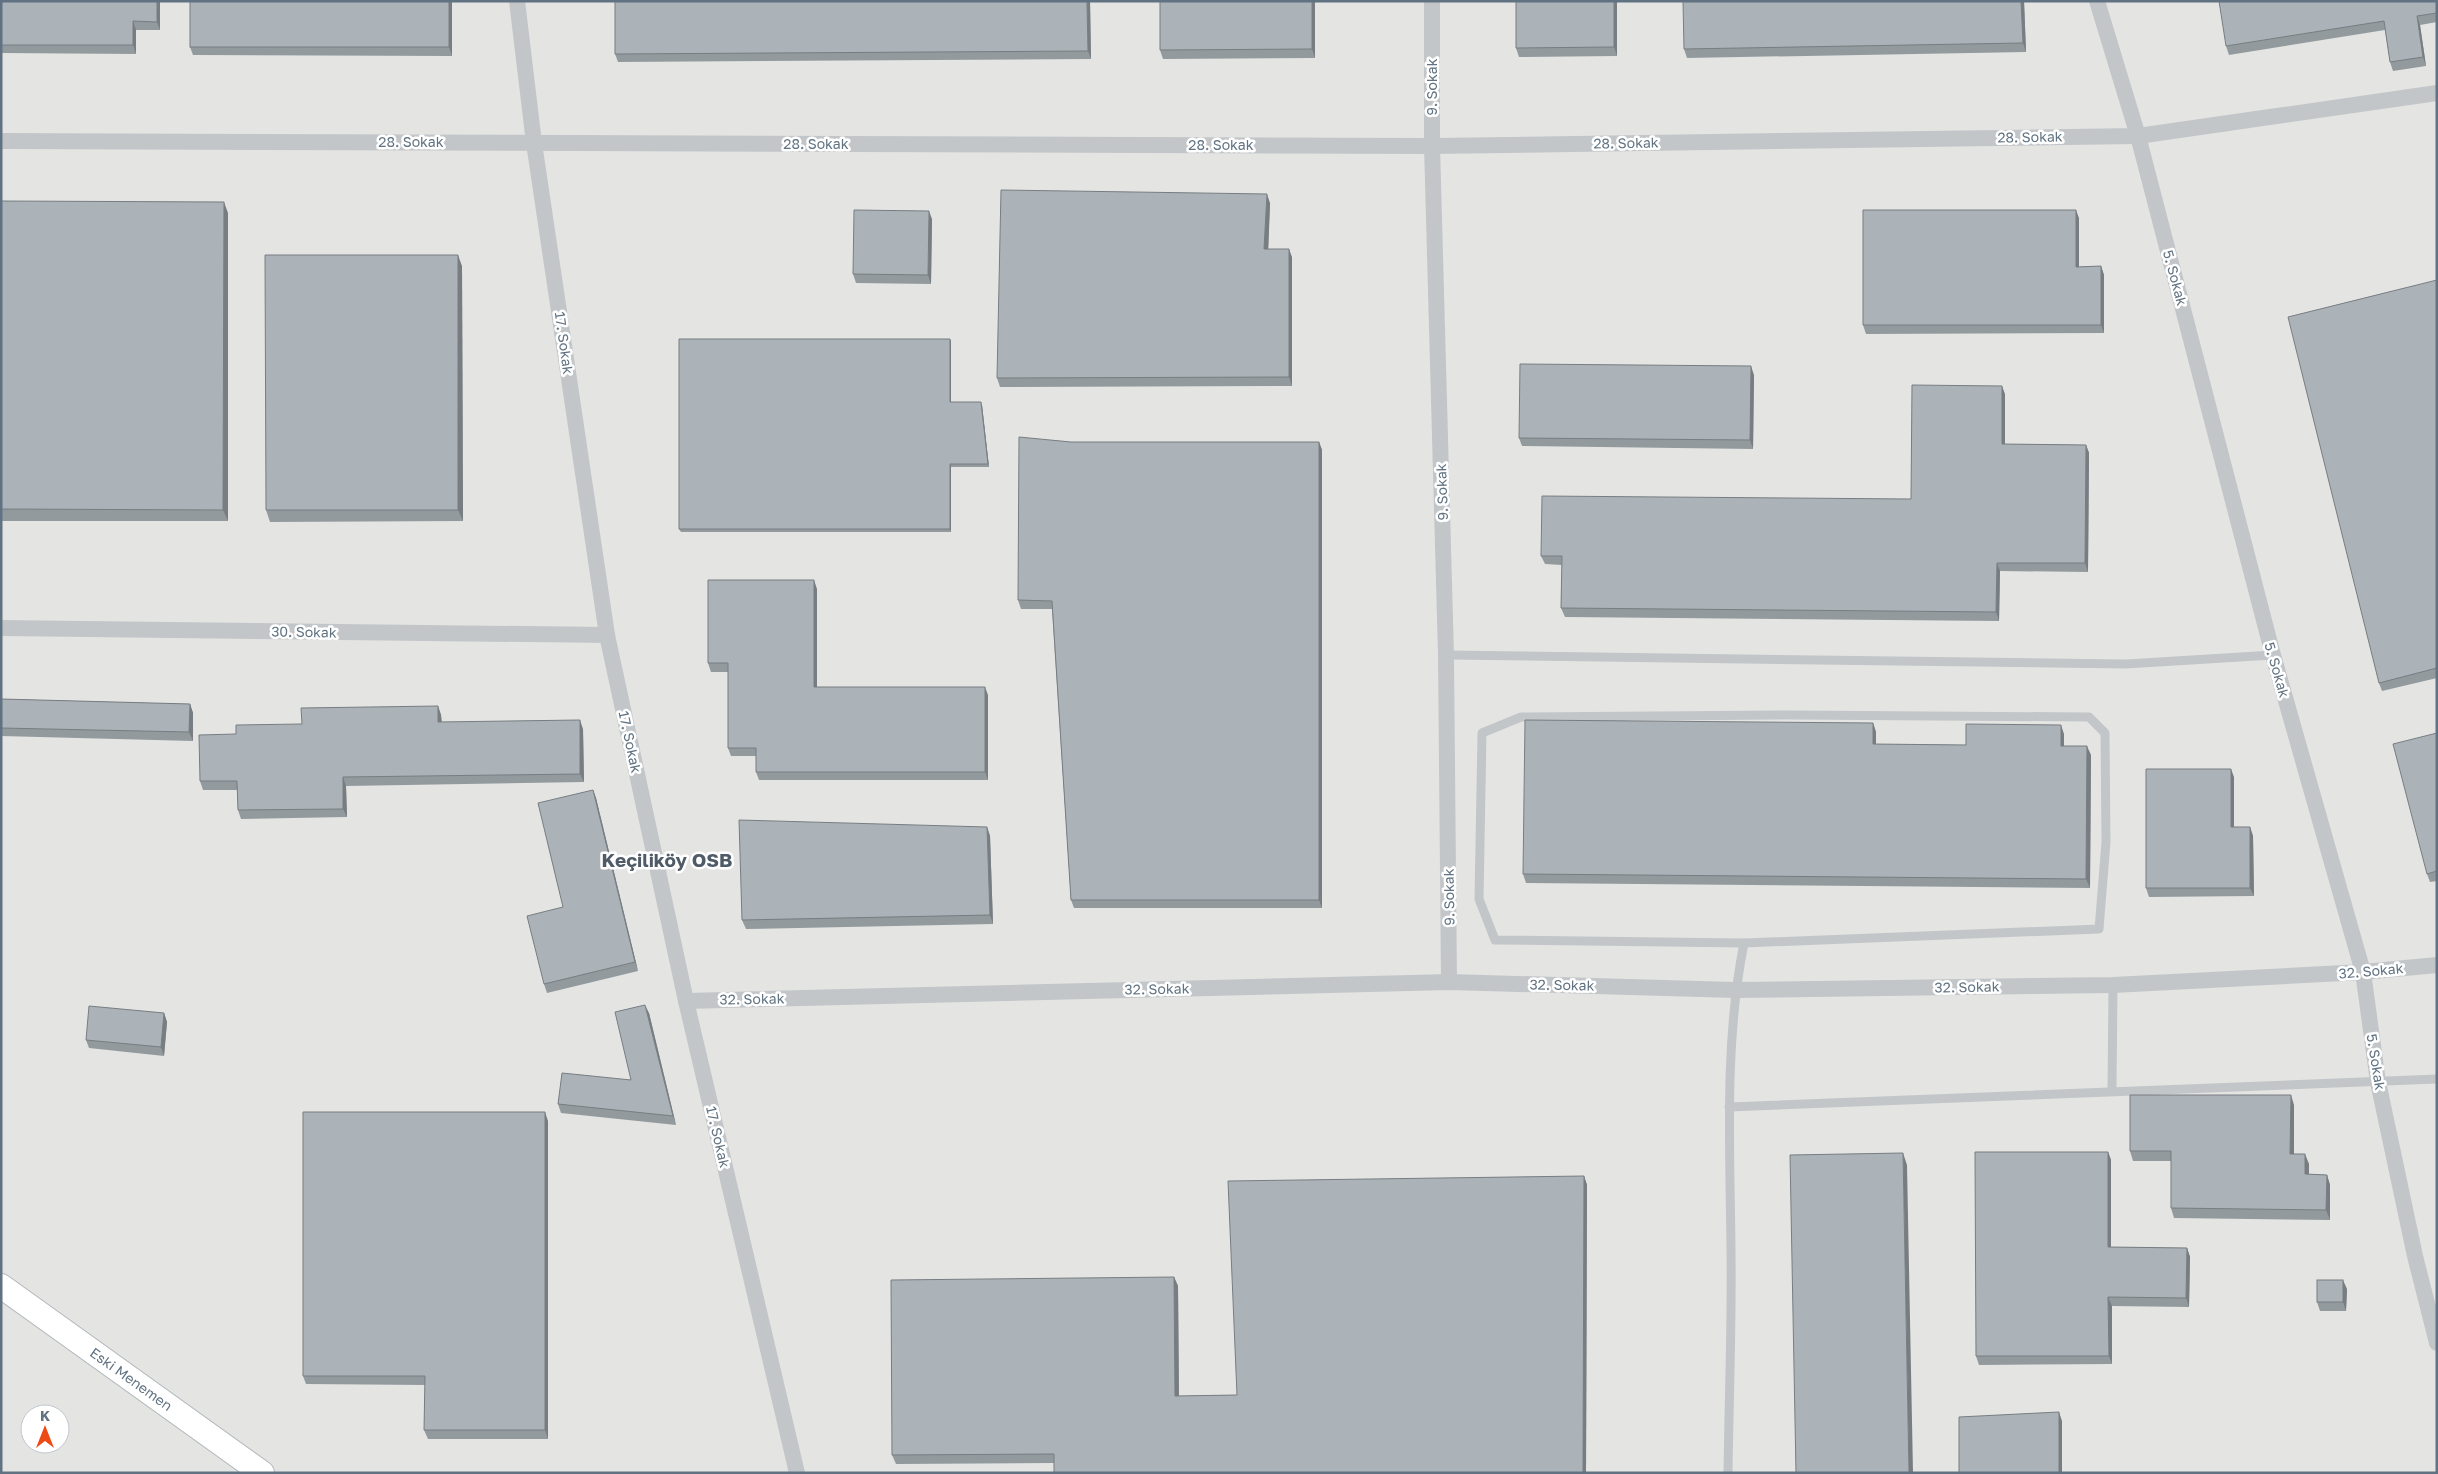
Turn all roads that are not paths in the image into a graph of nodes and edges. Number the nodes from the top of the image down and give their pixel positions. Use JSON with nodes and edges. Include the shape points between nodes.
{"nodes":[{"id":1,"x":517,"y":1,"type":"edge"},
{"id":2,"x":1432,"y":1,"type":"edge"},
{"id":3,"x":2096,"y":1,"type":"edge"},
{"id":4,"x":2437,"y":93,"type":"edge"},
{"id":5,"x":2138,"y":136,"type":"junction"},
{"id":6,"x":1,"y":141,"type":"edge"},
{"id":7,"x":534,"y":143,"type":"junction"},
{"id":8,"x":1432,"y":146,"type":"junction"},
{"id":9,"x":1,"y":628,"type":"edge"},
{"id":10,"x":607,"y":636,"type":"junction"},
{"id":11,"x":1446,"y":655,"type":"junction"},
{"id":12,"x":2273,"y":655,"type":"junction"},
{"id":13,"x":1744,"y":943,"type":"junction"},
{"id":14,"x":2437,"y":965,"type":"edge"},
{"id":15,"x":2363,"y":972,"type":"junction"},
{"id":16,"x":1449,"y":982,"type":"junction"},
{"id":17,"x":2113,"y":986,"type":"junction"},
{"id":18,"x":1735,"y":990,"type":"junction"},
{"id":19,"x":686,"y":1001,"type":"junction"},
{"id":20,"x":2437,"y":1079,"type":"edge"},
{"id":21,"x":2378,"y":1082,"type":"junction"},
{"id":22,"x":2112,"y":1091,"type":"junction"},
{"id":23,"x":1730,"y":1107,"type":"junction"},
{"id":24,"x":1,"y":1286,"type":"edge"},
{"id":25,"x":2437,"y":1343,"type":"edge"},
{"id":26,"x":262,"y":1473,"type":"edge"},
{"id":27,"x":797,"y":1473,"type":"edge"},
{"id":28,"x":1728,"y":1473,"type":"edge"}],
"edges":[{"from":1,"to":7,"type":"street","name":"17. Sokak"},
{"from":2,"to":8,"type":"street","name":"9. Sokak"},
{"from":3,"to":5,"type":"street","name":"5. Sokak"},
{"from":4,"to":5,"type":"street","name":"28. Sokak"},
{"from":5,"to":8,"type":"street","name":"28. Sokak"},
{"from":5,"to":12,"type":"street","name":"5. Sokak"},
{"from":6,"to":7,"type":"street","name":"28. Sokak"},
{"from":7,"to":8,"type":"street","name":"28. Sokak"},
{"from":7,"to":10,"type":"street","name":"17. Sokak"},
{"from":8,"to":11,"type":"street","name":"9. Sokak"},
{"from":9,"to":10,"type":"street","name":"30. Sokak"},
{"from":10,"to":19,"type":"street","name":"17. Sokak"},
{"from":11,"to":12,"type":"lane","via":[[2126,664]]},
{"from":11,"to":16,"type":"street","name":"9. Sokak"},
{"from":12,"to":15,"type":"street","name":"5. Sokak"},
{"from":13,"to":13,"type":"lane","via":[[1496,940],[1479,899],[1482,733],[1521,717],[1782,715],[2089,717],[2105,733],[2106,842],[2099,929]]},
{"from":13,"to":18,"type":"lane"},
{"from":14,"to":15,"type":"street","name":"32. Sokak"},
{"from":15,"to":17,"type":"street","name":"32. Sokak"},
{"from":15,"to":21,"type":"street","name":"5. Sokak"},
{"from":16,"to":18,"type":"street","name":"32. Sokak"},
{"from":16,"to":19,"type":"street","name":"32. Sokak"},
{"from":17,"to":18,"type":"street","name":"32. Sokak"},
{"from":17,"to":22,"type":"lane"},
{"from":18,"to":23,"type":"lane"},
{"from":19,"to":27,"type":"street","name":"17. Sokak"},
{"from":20,"to":21,"type":"lane"},
{"from":21,"to":22,"type":"lane"},
{"from":21,"to":25,"type":"street","name":"5. Sokak"},
{"from":22,"to":23,"type":"lane"},
{"from":23,"to":28,"type":"lane"},
{"from":24,"to":26,"type":"street","name":"Eski Menemen"}]}
